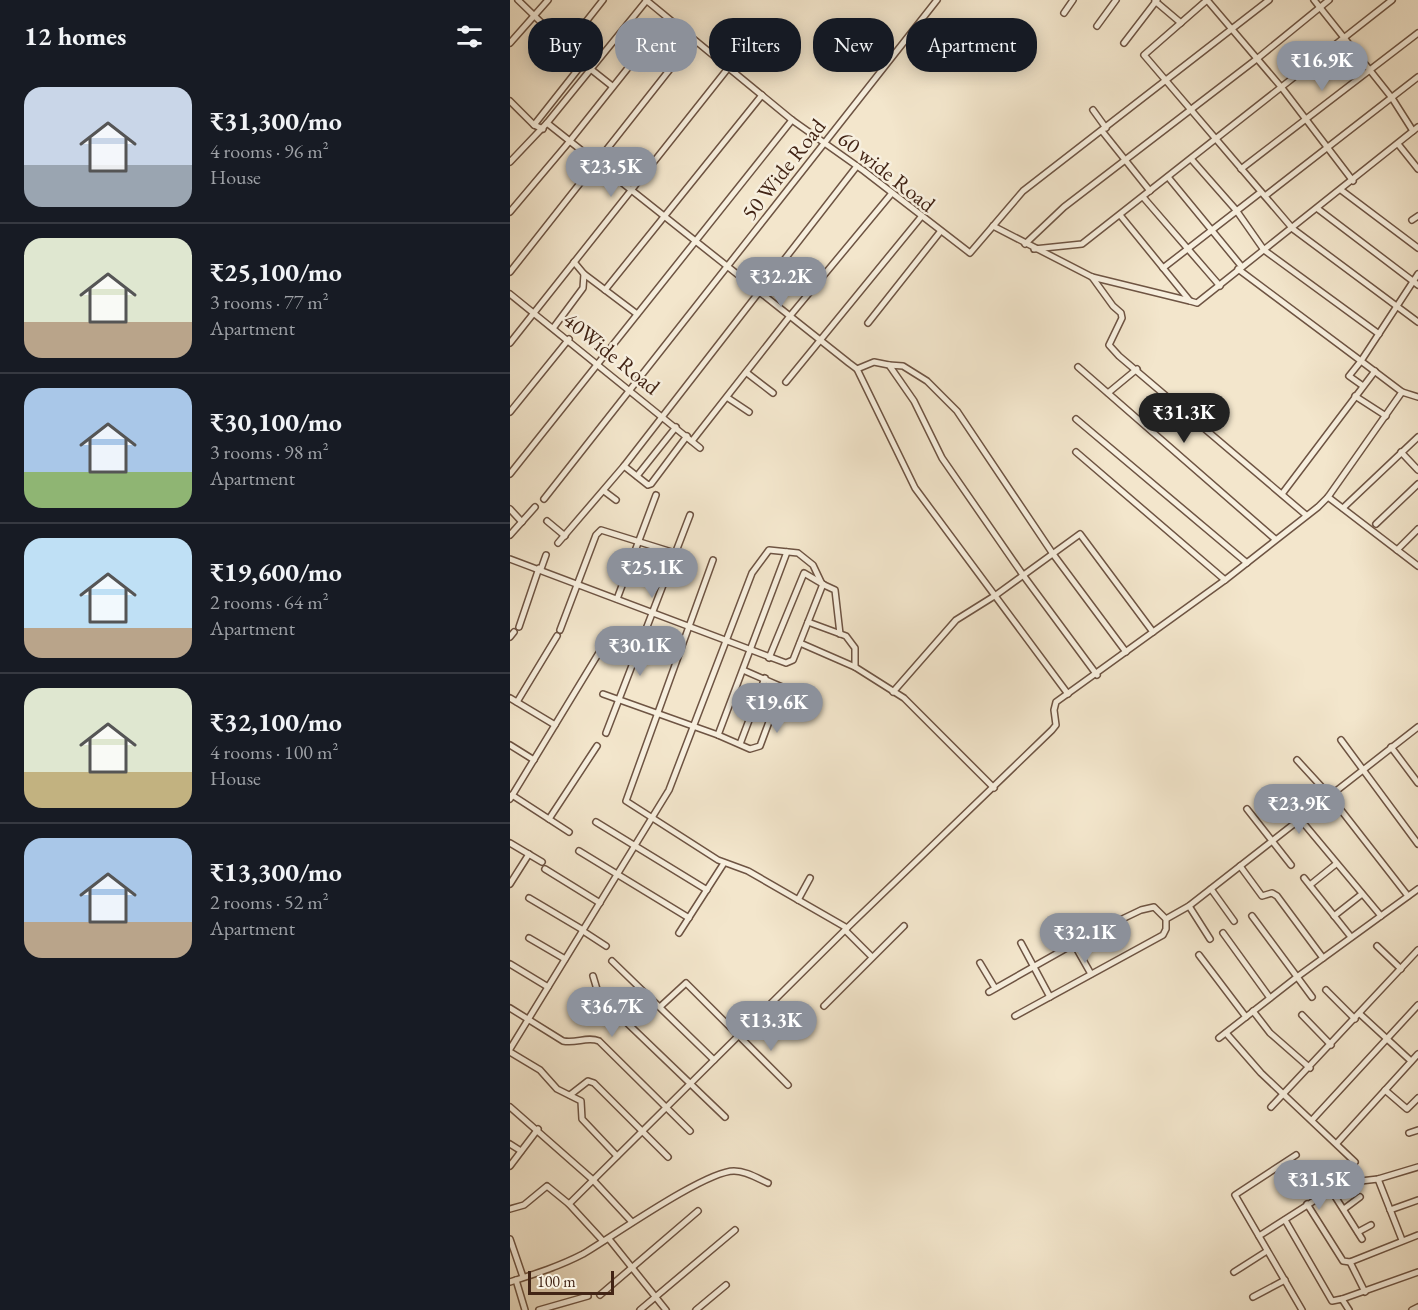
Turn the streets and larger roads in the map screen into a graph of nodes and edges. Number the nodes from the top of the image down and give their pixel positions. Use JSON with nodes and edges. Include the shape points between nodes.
{"nodes":[{"id":1,"x":518,"y":0,"type":"edge"},
{"id":2,"x":548,"y":0,"type":"edge"},
{"id":3,"x":603,"y":0,"type":"edge"},
{"id":4,"x":647,"y":0,"type":"edge"},
{"id":5,"x":936,"y":0,"type":"edge"},
{"id":6,"x":1073,"y":0,"type":"edge"},
{"id":7,"x":1116,"y":0,"type":"edge"},
{"id":8,"x":1155,"y":0,"type":"edge"},
{"id":9,"x":1207,"y":0,"type":"edge"},
{"id":10,"x":1269,"y":0,"type":"edge"},
{"id":11,"x":1314,"y":0,"type":"edge"},
{"id":12,"x":1329,"y":0,"type":"edge"},
{"id":13,"x":1392,"y":0,"type":"edge"},
{"id":14,"x":1320,"y":8,"type":"junction"},
{"id":15,"x":1064,"y":14,"type":"dead end"},
{"id":16,"x":535,"y":16,"type":"junction"},
{"id":17,"x":589,"y":18,"type":"edge"},
{"id":18,"x":666,"y":18,"type":"edge"},
{"id":19,"x":1181,"y":22,"type":"junction"},
{"id":20,"x":1097,"y":26,"type":"dead end"},
{"id":21,"x":1233,"y":30,"type":"junction"},
{"id":22,"x":1418,"y":33,"type":"edge"},
{"id":23,"x":1344,"y":38,"type":"junction"},
{"id":24,"x":510,"y":43,"type":"edge"},
{"id":25,"x":697,"y":43,"type":"edge"},
{"id":26,"x":1124,"y":43,"type":"dead end"},
{"id":27,"x":709,"y":52,"type":"edge"},
{"id":28,"x":603,"y":54,"type":"edge"},
{"id":29,"x":1258,"y":58,"type":"junction"},
{"id":30,"x":1369,"y":70,"type":"junction"},
{"id":31,"x":576,"y":72,"type":"edge"},
{"id":32,"x":589,"y":72,"type":"edge"},
{"id":33,"x":596,"y":72,"type":"edge"},
{"id":34,"x":623,"y":72,"type":"edge"},
{"id":35,"x":668,"y":72,"type":"edge"},
{"id":36,"x":726,"y":72,"type":"edge"},
{"id":37,"x":734,"y":72,"type":"edge"},
{"id":38,"x":1418,"y":77,"type":"edge"},
{"id":39,"x":1166,"y":81,"type":"junction"},
{"id":40,"x":612,"y":86,"type":"junction"},
{"id":41,"x":1282,"y":88,"type":"junction"},
{"id":42,"x":762,"y":95,"type":"junction"},
{"id":43,"x":1392,"y":98,"type":"junction"},
{"id":44,"x":510,"y":101,"type":"edge"},
{"id":45,"x":1192,"y":108,"type":"junction"},
{"id":46,"x":1093,"y":110,"type":"dead end"},
{"id":47,"x":792,"y":120,"type":"junction"},
{"id":48,"x":1305,"y":121,"type":"junction"},
{"id":49,"x":547,"y":123,"type":"junction"},
{"id":50,"x":534,"y":125,"type":"junction"},
{"id":51,"x":543,"y":129,"type":"junction"},
{"id":52,"x":1104,"y":129,"type":"junction"},
{"id":53,"x":1416,"y":129,"type":"edge"},
{"id":54,"x":1217,"y":139,"type":"junction"},
{"id":55,"x":569,"y":142,"type":"junction"},
{"id":56,"x":824,"y":143,"type":"junction"},
{"id":57,"x":1398,"y":144,"type":"junction"},
{"id":58,"x":1327,"y":149,"type":"junction"},
{"id":59,"x":1126,"y":160,"type":"junction"},
{"id":60,"x":1192,"y":160,"type":"junction"},
{"id":61,"x":510,"y":162,"type":"edge"},
{"id":62,"x":598,"y":163,"type":"junction"},
{"id":63,"x":857,"y":166,"type":"junction"},
{"id":64,"x":1418,"y":169,"type":"edge"},
{"id":65,"x":1240,"y":170,"type":"junction"},
{"id":66,"x":1168,"y":177,"type":"junction"},
{"id":67,"x":1353,"y":181,"type":"junction"},
{"id":68,"x":632,"y":190,"type":"junction"},
{"id":69,"x":1341,"y":190,"type":"junction"},
{"id":70,"x":1150,"y":191,"type":"junction"},
{"id":71,"x":892,"y":193,"type":"junction"},
{"id":72,"x":1263,"y":194,"type":"junction"},
{"id":73,"x":1143,"y":197,"type":"junction"},
{"id":74,"x":1318,"y":209,"type":"junction"},
{"id":75,"x":1236,"y":210,"type":"junction"},
{"id":76,"x":510,"y":212,"type":"edge"},
{"id":77,"x":1120,"y":215,"type":"junction"},
{"id":78,"x":665,"y":216,"type":"junction"},
{"id":79,"x":1418,"y":216,"type":"edge"},
{"id":80,"x":921,"y":217,"type":"junction"},
{"id":81,"x":1412,"y":220,"type":"dead end"},
{"id":82,"x":993,"y":226,"type":"junction"},
{"id":83,"x":1211,"y":229,"type":"junction"},
{"id":84,"x":1293,"y":229,"type":"junction"},
{"id":85,"x":940,"y":232,"type":"junction"},
{"id":86,"x":696,"y":240,"type":"junction"},
{"id":87,"x":1025,"y":244,"type":"junction"},
{"id":88,"x":1187,"y":248,"type":"junction"},
{"id":89,"x":1034,"y":249,"type":"junction"},
{"id":90,"x":1418,"y":249,"type":"edge"},
{"id":91,"x":1264,"y":250,"type":"junction"},
{"id":92,"x":574,"y":262,"type":"junction"},
{"id":93,"x":728,"y":265,"type":"junction"},
{"id":94,"x":1163,"y":268,"type":"junction"},
{"id":95,"x":1240,"y":268,"type":"junction"},
{"id":96,"x":510,"y":272,"type":"edge"},
{"id":97,"x":584,"y":274,"type":"junction"},
{"id":98,"x":1418,"y":274,"type":"edge"},
{"id":99,"x":1092,"y":277,"type":"junction"},
{"id":100,"x":1416,"y":283,"type":"edge"},
{"id":101,"x":1220,"y":286,"type":"junction"},
{"id":102,"x":605,"y":290,"type":"junction"},
{"id":103,"x":759,"y":290,"type":"junction"},
{"id":104,"x":510,"y":294,"type":"edge"},
{"id":105,"x":1190,"y":301,"type":"junction"},
{"id":106,"x":1397,"y":306,"type":"junction"},
{"id":107,"x":534,"y":312,"type":"junction"},
{"id":108,"x":637,"y":314,"type":"junction"},
{"id":109,"x":790,"y":316,"type":"junction"},
{"id":110,"x":1418,"y":322,"type":"edge"},
{"id":111,"x":868,"y":323,"type":"dead end"},
{"id":112,"x":554,"y":327,"type":"junction"},
{"id":113,"x":1379,"y":334,"type":"junction"},
{"id":114,"x":569,"y":339,"type":"junction"},
{"id":115,"x":821,"y":339,"type":"junction"},
{"id":116,"x":510,"y":343,"type":"edge"},
{"id":117,"x":1361,"y":361,"type":"junction"},
{"id":118,"x":597,"y":365,"type":"junction"},
{"id":119,"x":889,"y":365,"type":"junction"},
{"id":120,"x":1078,"y":367,"type":"dead end"},
{"id":121,"x":857,"y":369,"type":"junction"},
{"id":122,"x":1137,"y":369,"type":"junction"},
{"id":123,"x":1374,"y":371,"type":"junction"},
{"id":124,"x":747,"y":373,"type":"junction"},
{"id":125,"x":786,"y":382,"type":"dead end"},
{"id":126,"x":1363,"y":386,"type":"junction"},
{"id":127,"x":631,"y":391,"type":"junction"},
{"id":128,"x":1402,"y":392,"type":"junction"},
{"id":129,"x":773,"y":393,"type":"dead end"},
{"id":130,"x":1108,"y":393,"type":"junction"},
{"id":131,"x":1355,"y":396,"type":"junction"},
{"id":132,"x":1418,"y":397,"type":"edge"},
{"id":133,"x":728,"y":398,"type":"junction"},
{"id":134,"x":510,"y":412,"type":"edge"},
{"id":135,"x":749,"y":412,"type":"dead end"},
{"id":136,"x":663,"y":415,"type":"junction"},
{"id":137,"x":1386,"y":416,"type":"junction"},
{"id":138,"x":1076,"y":419,"type":"dead end"},
{"id":139,"x":676,"y":427,"type":"junction"},
{"id":140,"x":1418,"y":436,"type":"edge"},
{"id":141,"x":689,"y":439,"type":"junction"},
{"id":142,"x":700,"y":448,"type":"dead end"},
{"id":143,"x":1076,"y":452,"type":"dead end"},
{"id":144,"x":1401,"y":452,"type":"junction"},
{"id":145,"x":624,"y":466,"type":"junction"},
{"id":146,"x":511,"y":470,"type":"edge"},
{"id":147,"x":1418,"y":470,"type":"edge"},
{"id":148,"x":637,"y":476,"type":"junction"},
{"id":149,"x":1418,"y":484,"type":"edge"},
{"id":150,"x":604,"y":490,"type":"junction"},
{"id":151,"x":1282,"y":494,"type":"junction"},
{"id":152,"x":656,"y":495,"type":"dead end"},
{"id":153,"x":1328,"y":497,"type":"junction"},
{"id":154,"x":544,"y":499,"type":"dead end"},
{"id":155,"x":616,"y":500,"type":"dead end"},
{"id":156,"x":535,"y":507,"type":"dead end"},
{"id":157,"x":1343,"y":508,"type":"junction"},
{"id":158,"x":510,"y":509,"type":"edge"},
{"id":159,"x":690,"y":515,"type":"dead end"},
{"id":160,"x":1306,"y":515,"type":"junction"},
{"id":161,"x":522,"y":522,"type":"junction"},
{"id":162,"x":547,"y":522,"type":"dead end"},
{"id":163,"x":1376,"y":524,"type":"dead end"},
{"id":164,"x":1418,"y":530,"type":"edge"},
{"id":165,"x":510,"y":535,"type":"edge"},
{"id":166,"x":565,"y":536,"type":"junction"},
{"id":167,"x":1275,"y":539,"type":"junction"},
{"id":168,"x":638,"y":540,"type":"junction"},
{"id":169,"x":558,"y":543,"type":"dead end"},
{"id":170,"x":1397,"y":550,"type":"junction"},
{"id":171,"x":787,"y":552,"type":"junction"},
{"id":172,"x":675,"y":553,"type":"junction"},
{"id":173,"x":1053,"y":554,"type":"junction"},
{"id":174,"x":546,"y":555,"type":"dead end"},
{"id":175,"x":510,"y":558,"type":"edge"},
{"id":176,"x":713,"y":560,"type":"dead end"},
{"id":177,"x":1247,"y":563,"type":"junction"},
{"id":178,"x":1418,"y":566,"type":"edge"},
{"id":179,"x":540,"y":569,"type":"junction"},
{"id":180,"x":1023,"y":575,"type":"junction"},
{"id":181,"x":1225,"y":580,"type":"junction"},
{"id":182,"x":578,"y":584,"type":"junction"},
{"id":183,"x":822,"y":584,"type":"junction"},
{"id":184,"x":996,"y":595,"type":"junction"},
{"id":185,"x":617,"y":599,"type":"junction"},
{"id":186,"x":653,"y":612,"type":"junction"},
{"id":187,"x":808,"y":622,"type":"junction"},
{"id":188,"x":688,"y":626,"type":"junction"},
{"id":189,"x":519,"y":627,"type":"dead end"},
{"id":190,"x":560,"y":630,"type":"dead end"},
{"id":191,"x":1153,"y":632,"type":"junction"},
{"id":192,"x":840,"y":634,"type":"junction"},
{"id":193,"x":557,"y":636,"type":"dead end"},
{"id":194,"x":726,"y":640,"type":"junction"},
{"id":195,"x":800,"y":643,"type":"junction"},
{"id":196,"x":600,"y":651,"type":"dead end"},
{"id":197,"x":751,"y":651,"type":"junction"},
{"id":198,"x":1126,"y":651,"type":"junction"},
{"id":199,"x":769,"y":658,"type":"junction"},
{"id":200,"x":855,"y":668,"type":"junction"},
{"id":201,"x":743,"y":670,"type":"junction"},
{"id":202,"x":1097,"y":675,"type":"junction"},
{"id":203,"x":765,"y":678,"type":"junction"},
{"id":204,"x":893,"y":692,"type":"junction"},
{"id":205,"x":603,"y":694,"type":"dead end"},
{"id":206,"x":1068,"y":694,"type":"junction"},
{"id":207,"x":510,"y":698,"type":"edge"},
{"id":208,"x":618,"y":700,"type":"junction"},
{"id":209,"x":517,"y":702,"type":"junction"},
{"id":210,"x":656,"y":713,"type":"junction"},
{"id":211,"x":555,"y":725,"type":"junction"},
{"id":212,"x":693,"y":727,"type":"junction"},
{"id":213,"x":1418,"y":727,"type":"edge"},
{"id":214,"x":606,"y":733,"type":"dead end"},
{"id":215,"x":718,"y":735,"type":"junction"},
{"id":216,"x":1341,"y":740,"type":"dead end"},
{"id":217,"x":740,"y":744,"type":"junction"},
{"id":218,"x":510,"y":746,"type":"edge"},
{"id":219,"x":597,"y":746,"type":"dead end"},
{"id":220,"x":1391,"y":747,"type":"junction"},
{"id":221,"x":534,"y":760,"type":"junction"},
{"id":222,"x":1298,"y":760,"type":"dead end"},
{"id":223,"x":1362,"y":770,"type":"junction"},
{"id":224,"x":1418,"y":783,"type":"edge"},
{"id":225,"x":994,"y":788,"type":"junction"},
{"id":226,"x":1330,"y":796,"type":"junction"},
{"id":227,"x":511,"y":797,"type":"edge"},
{"id":228,"x":1247,"y":809,"type":"dead end"},
{"id":229,"x":652,"y":818,"type":"junction"},
{"id":230,"x":549,"y":819,"type":"junction"},
{"id":231,"x":1300,"y":819,"type":"junction"},
{"id":232,"x":596,"y":822,"type":"dead end"},
{"id":233,"x":569,"y":832,"type":"dead end"},
{"id":234,"x":1272,"y":841,"type":"junction"},
{"id":235,"x":510,"y":843,"type":"edge"},
{"id":236,"x":1418,"y":844,"type":"edge"},
{"id":237,"x":635,"y":846,"type":"junction"},
{"id":238,"x":579,"y":851,"type":"dead end"},
{"id":239,"x":529,"y":854,"type":"junction"},
{"id":240,"x":542,"y":862,"type":"dead end"},
{"id":241,"x":724,"y":863,"type":"junction"},
{"id":242,"x":1336,"y":864,"type":"junction"},
{"id":243,"x":1291,"y":865,"type":"dead end"},
{"id":244,"x":1240,"y":866,"type":"junction"},
{"id":245,"x":545,"y":869,"type":"dead end"},
{"id":246,"x":618,"y":874,"type":"junction"},
{"id":247,"x":810,"y":878,"type":"dead end"},
{"id":248,"x":1304,"y":878,"type":"dead end"},
{"id":249,"x":510,"y":884,"type":"edge"},
{"id":250,"x":1310,"y":885,"type":"junction"},
{"id":251,"x":1211,"y":889,"type":"junction"},
{"id":252,"x":1418,"y":889,"type":"edge"},
{"id":253,"x":707,"y":890,"type":"junction"},
{"id":254,"x":1362,"y":894,"type":"junction"},
{"id":255,"x":1408,"y":896,"type":"junction"},
{"id":256,"x":529,"y":898,"type":"dead end"},
{"id":257,"x":798,"y":900,"type":"junction"},
{"id":258,"x":600,"y":903,"type":"junction"},
{"id":259,"x":1189,"y":906,"type":"junction"},
{"id":260,"x":1252,"y":916,"type":"dead end"},
{"id":261,"x":1335,"y":916,"type":"junction"},
{"id":262,"x":1381,"y":916,"type":"junction"},
{"id":263,"x":688,"y":918,"type":"junction"},
{"id":264,"x":1166,"y":919,"type":"junction"},
{"id":265,"x":1234,"y":921,"type":"dead end"},
{"id":266,"x":904,"y":926,"type":"dead end"},
{"id":267,"x":846,"y":929,"type":"junction"},
{"id":268,"x":583,"y":931,"type":"junction"},
{"id":269,"x":679,"y":933,"type":"dead end"},
{"id":270,"x":1223,"y":933,"type":"dead end"},
{"id":271,"x":1351,"y":937,"type":"junction"},
{"id":272,"x":529,"y":938,"type":"dead end"},
{"id":273,"x":1210,"y":939,"type":"dead end"},
{"id":274,"x":1021,"y":943,"type":"dead end"},
{"id":275,"x":1074,"y":944,"type":"junction"},
{"id":276,"x":606,"y":946,"type":"dead end"},
{"id":277,"x":1377,"y":946,"type":"dead end"},
{"id":278,"x":1418,"y":950,"type":"edge"},
{"id":279,"x":1199,"y":954,"type":"dead end"},
{"id":280,"x":872,"y":957,"type":"junction"},
{"id":281,"x":1323,"y":958,"type":"junction"},
{"id":282,"x":566,"y":959,"type":"junction"},
{"id":283,"x":612,"y":961,"type":"dead end"},
{"id":284,"x":980,"y":963,"type":"dead end"},
{"id":285,"x":510,"y":964,"type":"edge"},
{"id":286,"x":1034,"y":967,"type":"junction"},
{"id":287,"x":1401,"y":969,"type":"junction"},
{"id":288,"x":1091,"y":975,"type":"junction"},
{"id":289,"x":593,"y":976,"type":"dead end"},
{"id":290,"x":1297,"y":977,"type":"junction"},
{"id":291,"x":548,"y":987,"type":"junction"},
{"id":292,"x":995,"y":988,"type":"junction"},
{"id":293,"x":1326,"y":990,"type":"dead end"},
{"id":294,"x":989,"y":992,"type":"dead end"},
{"id":295,"x":1050,"y":997,"type":"junction"},
{"id":296,"x":1312,"y":997,"type":"dead end"},
{"id":297,"x":1270,"y":998,"type":"junction"},
{"id":298,"x":1418,"y":1005,"type":"edge"},
{"id":299,"x":661,"y":1006,"type":"junction"},
{"id":300,"x":824,"y":1006,"type":"dead end"},
{"id":301,"x":510,"y":1008,"type":"edge"},
{"id":302,"x":1253,"y":1011,"type":"junction"},
{"id":303,"x":1302,"y":1015,"type":"dead end"},
{"id":304,"x":1016,"y":1016,"type":"dead end"},
{"id":305,"x":1246,"y":1017,"type":"junction"},
{"id":306,"x":1357,"y":1017,"type":"junction"},
{"id":307,"x":529,"y":1019,"type":"junction"},
{"id":308,"x":1226,"y":1032,"type":"junction"},
{"id":309,"x":738,"y":1035,"type":"junction"},
{"id":310,"x":1219,"y":1038,"type":"dead end"},
{"id":311,"x":1388,"y":1038,"type":"junction"},
{"id":312,"x":1331,"y":1045,"type":"junction"},
{"id":313,"x":510,"y":1050,"type":"edge"},
{"id":314,"x":1418,"y":1054,"type":"edge"},
{"id":315,"x":714,"y":1060,"type":"junction"},
{"id":316,"x":1411,"y":1061,"type":"junction"},
{"id":317,"x":1310,"y":1068,"type":"junction"},
{"id":318,"x":690,"y":1083,"type":"junction"},
{"id":319,"x":788,"y":1084,"type":"dead end"},
{"id":320,"x":1385,"y":1090,"type":"junction"},
{"id":321,"x":1285,"y":1094,"type":"junction"},
{"id":322,"x":570,"y":1095,"type":"junction"},
{"id":323,"x":1418,"y":1098,"type":"edge"},
{"id":324,"x":510,"y":1107,"type":"edge"},
{"id":325,"x":1271,"y":1107,"type":"dead end"},
{"id":326,"x":665,"y":1108,"type":"junction"},
{"id":327,"x":724,"y":1117,"type":"dead end"},
{"id":328,"x":1313,"y":1119,"type":"junction"},
{"id":329,"x":538,"y":1130,"type":"junction"},
{"id":330,"x":1418,"y":1130,"type":"edge"},
{"id":331,"x":642,"y":1131,"type":"junction"},
{"id":332,"x":690,"y":1131,"type":"dead end"},
{"id":333,"x":1409,"y":1133,"type":"dead end"},
{"id":334,"x":1337,"y":1143,"type":"junction"},
{"id":335,"x":510,"y":1144,"type":"edge"},
{"id":336,"x":521,"y":1151,"type":"junction"},
{"id":337,"x":1296,"y":1155,"type":"dead end"},
{"id":338,"x":617,"y":1156,"type":"junction"},
{"id":339,"x":668,"y":1157,"type":"dead end"},
{"id":340,"x":1355,"y":1162,"type":"dead end"},
{"id":341,"x":510,"y":1166,"type":"edge"},
{"id":342,"x":1418,"y":1167,"type":"edge"},
{"id":343,"x":1378,"y":1179,"type":"junction"},
{"id":344,"x":594,"y":1180,"type":"junction"},
{"id":345,"x":768,"y":1183,"type":"dead end"},
{"id":346,"x":1331,"y":1190,"type":"junction"},
{"id":347,"x":1360,"y":1197,"type":"dead end"},
{"id":348,"x":1418,"y":1200,"type":"edge"},
{"id":349,"x":570,"y":1204,"type":"junction"},
{"id":350,"x":1307,"y":1204,"type":"junction"},
{"id":351,"x":510,"y":1209,"type":"edge"},
{"id":352,"x":1344,"y":1209,"type":"junction"},
{"id":353,"x":1390,"y":1210,"type":"junction"},
{"id":354,"x":699,"y":1211,"type":"dead end"},
{"id":355,"x":1285,"y":1220,"type":"junction"},
{"id":356,"x":632,"y":1222,"type":"junction"},
{"id":357,"x":1371,"y":1225,"type":"dead end"},
{"id":358,"x":735,"y":1230,"type":"dead end"},
{"id":359,"x":1358,"y":1232,"type":"junction"},
{"id":360,"x":1418,"y":1234,"type":"edge"},
{"id":361,"x":1259,"y":1236,"type":"junction"},
{"id":362,"x":510,"y":1239,"type":"edge"},
{"id":363,"x":1362,"y":1239,"type":"dead end"},
{"id":364,"x":606,"y":1240,"type":"junction"},
{"id":365,"x":1402,"y":1240,"type":"junction"},
{"id":366,"x":1267,"y":1251,"type":"junction"},
{"id":367,"x":1350,"y":1262,"type":"junction"},
{"id":368,"x":632,"y":1267,"type":"junction"},
{"id":369,"x":1234,"y":1272,"type":"dead end"},
{"id":370,"x":1418,"y":1272,"type":"edge"},
{"id":371,"x":524,"y":1277,"type":"junction"},
{"id":372,"x":1285,"y":1280,"type":"junction"},
{"id":373,"x":513,"y":1281,"type":"edge"},
{"id":374,"x":726,"y":1286,"type":"dead end"},
{"id":375,"x":1365,"y":1292,"type":"junction"},
{"id":376,"x":600,"y":1295,"type":"dead end"},
{"id":377,"x":588,"y":1296,"type":"dead end"},
{"id":378,"x":657,"y":1297,"type":"junction"},
{"id":379,"x":1253,"y":1297,"type":"dead end"},
{"id":380,"x":1342,"y":1299,"type":"junction"},
{"id":381,"x":1418,"y":1307,"type":"edge"},
{"id":382,"x":525,"y":1309,"type":"edge"},
{"id":383,"x":516,"y":1310,"type":"edge"},
{"id":384,"x":539,"y":1310,"type":"edge"},
{"id":385,"x":640,"y":1310,"type":"edge"},
{"id":386,"x":666,"y":1310,"type":"edge"},
{"id":387,"x":696,"y":1310,"type":"edge"},
{"id":388,"x":1302,"y":1310,"type":"edge"},
{"id":389,"x":1349,"y":1310,"type":"edge"},
{"id":390,"x":1412,"y":1310,"type":"edge"}],
"edges":[{"from":1,"to":16,"type":"street"},
{"from":2,"to":16,"type":"street"},
{"from":3,"to":17,"type":"street"},
{"from":4,"to":18,"type":"street","name":"60 wide Road"},
{"from":4,"to":28,"type":"street"},
{"from":5,"to":56,"type":"street","name":"50 Wide Road"},
{"from":6,"to":15,"type":"street"},
{"from":7,"to":20,"type":"street"},
{"from":8,"to":19,"type":"street"},
{"from":8,"to":26,"type":"street"},
{"from":9,"to":19,"type":"street"},
{"from":9,"to":21,"type":"street"},
{"from":10,"to":21,"type":"street"},
{"from":11,"to":14,"type":"street"},
{"from":12,"to":14,"type":"street"},
{"from":13,"to":23,"type":"street"},
{"from":14,"to":23,"type":"street"},
{"from":14,"to":29,"type":"street"},
{"from":16,"to":24,"type":"street"},
{"from":19,"to":39,"type":"street","via":[[1144,55]]},
{"from":21,"to":29,"type":"street"},
{"from":21,"to":39,"type":"street"},
{"from":22,"to":30,"type":"street"},
{"from":23,"to":30,"type":"street"},
{"from":23,"to":41,"type":"street"},
{"from":25,"to":27,"type":"street","name":"60 wide Road"},
{"from":29,"to":41,"type":"street"},
{"from":29,"to":45,"type":"street"},
{"from":30,"to":43,"type":"street"},
{"from":30,"to":48,"type":"street"},
{"from":31,"to":50,"type":"street"},
{"from":32,"to":49,"type":"street"},
{"from":33,"to":40,"type":"street"},
{"from":34,"to":40,"type":"street"},
{"from":35,"to":62,"type":"street"},
{"from":36,"to":68,"type":"street"},
{"from":37,"to":42,"type":"street","name":"60 wide Road"},
{"from":38,"to":43,"type":"street"},
{"from":39,"to":45,"type":"street"},
{"from":39,"to":52,"type":"street"},
{"from":40,"to":55,"type":"street"},
{"from":41,"to":48,"type":"street"},
{"from":41,"to":54,"type":"street"},
{"from":42,"to":47,"type":"street","name":"60 wide Road"},
{"from":42,"to":78,"type":"street"},
{"from":43,"to":53,"type":"street"},
{"from":43,"to":58,"type":"street"},
{"from":44,"to":50,"type":"street"},
{"from":45,"to":54,"type":"street"},
{"from":45,"to":59,"type":"street"},
{"from":46,"to":52,"type":"street"},
{"from":47,"to":56,"type":"street","name":"60 wide Road"},
{"from":47,"to":86,"type":"street"},
{"from":48,"to":58,"type":"street"},
{"from":48,"to":65,"type":"street"},
{"from":49,"to":51,"type":"street"},
{"from":49,"to":55,"type":"street"},
{"from":50,"to":51,"type":"street"},
{"from":51,"to":61,"type":"street"},
{"from":52,"to":59,"type":"street"},
{"from":52,"to":82,"type":"street","via":[[1023,191]]},
{"from":53,"to":57,"type":"street"},
{"from":54,"to":60,"type":"street"},
{"from":54,"to":65,"type":"street"},
{"from":55,"to":62,"type":"street"},
{"from":55,"to":76,"type":"street"},
{"from":56,"to":63,"type":"street","name":"60 wide Road"},
{"from":56,"to":93,"type":"street","name":"50 Wide Road"},
{"from":57,"to":64,"type":"street"},
{"from":57,"to":67,"type":"street"},
{"from":58,"to":67,"type":"street"},
{"from":58,"to":72,"type":"street"},
{"from":59,"to":70,"type":"street"},
{"from":59,"to":87,"type":"street","via":[[1064,207]]},
{"from":60,"to":66,"type":"street"},
{"from":60,"to":75,"type":"street"},
{"from":62,"to":68,"type":"street"},
{"from":62,"to":96,"type":"street"},
{"from":63,"to":71,"type":"street","name":"60 wide Road"},
{"from":63,"to":103,"type":"street"},
{"from":65,"to":72,"type":"street"},
{"from":66,"to":70,"type":"street"},
{"from":66,"to":83,"type":"street"},
{"from":67,"to":69,"type":"street"},
{"from":68,"to":78,"type":"street"},
{"from":68,"to":92,"type":"street"},
{"from":69,"to":74,"type":"street"},
{"from":69,"to":90,"type":"street"},
{"from":70,"to":73,"type":"street"},
{"from":71,"to":80,"type":"street","name":"60 wide Road"},
{"from":71,"to":109,"type":"street"},
{"from":72,"to":75,"type":"street"},
{"from":72,"to":84,"type":"street"},
{"from":73,"to":77,"type":"street"},
{"from":73,"to":88,"type":"street"},
{"from":74,"to":84,"type":"street"},
{"from":74,"to":100,"type":"street"},
{"from":75,"to":83,"type":"street"},
{"from":75,"to":91,"type":"street"},
{"from":77,"to":89,"type":"street","via":[[1082,244]]},
{"from":77,"to":94,"type":"street"},
{"from":78,"to":86,"type":"street"},
{"from":78,"to":102,"type":"street"},
{"from":79,"to":81,"type":"street"},
{"from":80,"to":85,"type":"street","name":"60 wide Road"},
{"from":80,"to":115,"type":"street"},
{"from":82,"to":85,"type":"street","name":"60 wide Road","via":[[970,253]]},
{"from":82,"to":87,"type":"street"},
{"from":83,"to":88,"type":"street"},
{"from":83,"to":95,"type":"street"},
{"from":84,"to":91,"type":"street"},
{"from":84,"to":106,"type":"street"},
{"from":85,"to":111,"type":"street"},
{"from":86,"to":93,"type":"street"},
{"from":86,"to":108,"type":"street"},
{"from":87,"to":89,"type":"street"},
{"from":88,"to":94,"type":"street"},
{"from":88,"to":101,"type":"street"},
{"from":89,"to":99,"type":"street"},
{"from":91,"to":95,"type":"street"},
{"from":91,"to":113,"type":"street"},
{"from":92,"to":97,"type":"street"},
{"from":92,"to":107,"type":"street"},
{"from":93,"to":103,"type":"street"},
{"from":93,"to":127,"type":"street","name":"50 Wide Road"},
{"from":94,"to":105,"type":"street"},
{"from":95,"to":101,"type":"street"},
{"from":95,"to":117,"type":"street"},
{"from":97,"to":102,"type":"street"},
{"from":97,"to":112,"type":"street","via":[[583,288]]},
{"from":98,"to":100,"type":"street"},
{"from":99,"to":105,"type":"street"},
{"from":99,"to":122,"type":"street","via":[[1121,313],[1109,345]]},
{"from":100,"to":106,"type":"street"},
{"from":101,"to":105,"type":"street","via":[[1197,303]]},
{"from":102,"to":108,"type":"street"},
{"from":103,"to":109,"type":"street"},
{"from":103,"to":136,"type":"street"},
{"from":104,"to":107,"type":"street","name":"40Wide Road"},
{"from":106,"to":110,"type":"street"},
{"from":106,"to":113,"type":"street"},
{"from":107,"to":112,"type":"street","name":"40Wide Road"},
{"from":107,"to":116,"type":"street"},
{"from":108,"to":118,"type":"street"},
{"from":109,"to":115,"type":"street"},
{"from":109,"to":124,"type":"street"},
{"from":112,"to":114,"type":"street","name":"40Wide Road"},
{"from":113,"to":117,"type":"street"},
{"from":114,"to":118,"type":"street","name":"40Wide Road"},
{"from":114,"to":134,"type":"street"},
{"from":115,"to":121,"type":"street"},
{"from":115,"to":125,"type":"street"},
{"from":117,"to":123,"type":"street"},
{"from":117,"to":126,"type":"street","via":[[1349,376]]},
{"from":118,"to":127,"type":"street","name":"40Wide Road"},
{"from":118,"to":146,"type":"street"},
{"from":119,"to":121,"type":"street","via":[[874,362]]},
{"from":119,"to":173,"type":"street","via":[[903,366],[927,381],[957,411]]},
{"from":119,"to":180,"type":"street","via":[[914,401],[942,458]]},
{"from":120,"to":130,"type":"street"},
{"from":121,"to":184,"type":"street","via":[[915,488]]},
{"from":122,"to":130,"type":"street"},
{"from":122,"to":151,"type":"street"},
{"from":123,"to":126,"type":"street"},
{"from":123,"to":128,"type":"street"},
{"from":124,"to":129,"type":"street"},
{"from":124,"to":133,"type":"street"},
{"from":126,"to":131,"type":"street"},
{"from":127,"to":136,"type":"street","name":"40Wide Road"},
{"from":127,"to":154,"type":"street","name":"50 Wide Road"},
{"from":128,"to":132,"type":"street"},
{"from":128,"to":137,"type":"street"},
{"from":130,"to":167,"type":"street"},
{"from":131,"to":137,"type":"street"},
{"from":131,"to":151,"type":"street"},
{"from":133,"to":135,"type":"street"},
{"from":133,"to":141,"type":"street"},
{"from":136,"to":139,"type":"street","name":"40Wide Road"},
{"from":136,"to":145,"type":"street"},
{"from":137,"to":153,"type":"street"},
{"from":138,"to":177,"type":"street"},
{"from":139,"to":141,"type":"street","name":"40Wide Road"},
{"from":139,"to":148,"type":"street"},
{"from":140,"to":144,"type":"street"},
{"from":141,"to":142,"type":"street","name":"40Wide Road"},
{"from":141,"to":148,"type":"street","via":[[651,484]]},
{"from":143,"to":181,"type":"street"},
{"from":144,"to":147,"type":"street"},
{"from":144,"to":157,"type":"street"},
{"from":145,"to":148,"type":"street"},
{"from":145,"to":150,"type":"street"},
{"from":149,"to":163,"type":"street"},
{"from":150,"to":155,"type":"street"},
{"from":150,"to":166,"type":"street"},
{"from":151,"to":160,"type":"street"},
{"from":152,"to":168,"type":"street"},
{"from":153,"to":157,"type":"street"},
{"from":153,"to":160,"type":"street"},
{"from":156,"to":161,"type":"street"},
{"from":157,"to":170,"type":"street"},
{"from":158,"to":161,"type":"street"},
{"from":159,"to":172,"type":"street"},
{"from":160,"to":167,"type":"street"},
{"from":161,"to":165,"type":"street"},
{"from":162,"to":166,"type":"street"},
{"from":164,"to":170,"type":"street"},
{"from":166,"to":169,"type":"street"},
{"from":167,"to":177,"type":"street"},
{"from":168,"to":172,"type":"street"},
{"from":168,"to":182,"type":"street","via":[[601,530]]},
{"from":168,"to":185,"type":"street"},
{"from":170,"to":178,"type":"street"},
{"from":171,"to":183,"type":"street","via":[[798,553],[813,565]]},
{"from":171,"to":194,"type":"street","via":[[769,550],[752,573]]},
{"from":171,"to":197,"type":"street"},
{"from":172,"to":186,"type":"street"},
{"from":173,"to":180,"type":"street"},
{"from":173,"to":191,"type":"street","via":[[1080,534]]},
{"from":173,"to":198,"type":"street"},
{"from":174,"to":179,"type":"street"},
{"from":175,"to":179,"type":"street"},
{"from":176,"to":188,"type":"street"},
{"from":177,"to":181,"type":"street"},
{"from":179,"to":182,"type":"street"},
{"from":179,"to":189,"type":"street"},
{"from":180,"to":184,"type":"street"},
{"from":180,"to":202,"type":"street"},
{"from":181,"to":191,"type":"street"},
{"from":182,"to":185,"type":"street"},
{"from":182,"to":190,"type":"street"},
{"from":183,"to":187,"type":"street"},
{"from":183,"to":192,"type":"street","via":[[835,590]]},
{"from":183,"to":199,"type":"street","via":[[804,573]]},
{"from":184,"to":204,"type":"street","via":[[956,620]]},
{"from":184,"to":206,"type":"street"},
{"from":185,"to":186,"type":"street"},
{"from":186,"to":188,"type":"street"},
{"from":186,"to":208,"type":"street"},
{"from":187,"to":192,"type":"street"},
{"from":187,"to":195,"type":"street"},
{"from":188,"to":194,"type":"street"},
{"from":188,"to":210,"type":"street"},
{"from":191,"to":198,"type":"street"},
{"from":192,"to":200,"type":"street","via":[[855,648]]},
{"from":193,"to":209,"type":"street"},
{"from":194,"to":197,"type":"street"},
{"from":194,"to":212,"type":"street"},
{"from":195,"to":199,"type":"street","via":[[789,663]]},
{"from":195,"to":200,"type":"street"},
{"from":196,"to":211,"type":"street"},
{"from":197,"to":199,"type":"street"},
{"from":197,"to":201,"type":"street"},
{"from":198,"to":202,"type":"street"},
{"from":200,"to":204,"type":"street"},
{"from":201,"to":203,"type":"street"},
{"from":201,"to":215,"type":"street"},
{"from":202,"to":206,"type":"street"},
{"from":203,"to":217,"type":"street"},
{"from":203,"to":217,"type":"street","via":[[783,689],[760,746],[750,749]]},
{"from":204,"to":225,"type":"street","via":[[926,718]]},
{"from":205,"to":208,"type":"street"},
{"from":206,"to":225,"type":"street","via":[[1056,702],[1056,724],[1052,730]]},
{"from":207,"to":209,"type":"street"},
{"from":208,"to":210,"type":"street"},
{"from":208,"to":214,"type":"street"},
{"from":209,"to":211,"type":"street"},
{"from":210,"to":212,"type":"street"},
{"from":210,"to":229,"type":"street","via":[[626,801]]},
{"from":211,"to":221,"type":"street"},
{"from":212,"to":215,"type":"street"},
{"from":212,"to":229,"type":"street","via":[[669,790]]},
{"from":213,"to":220,"type":"street"},
{"from":215,"to":217,"type":"street"},
{"from":216,"to":223,"type":"street"},
{"from":218,"to":221,"type":"street"},
{"from":219,"to":230,"type":"street"},
{"from":220,"to":223,"type":"street"},
{"from":220,"to":224,"type":"street"},
{"from":221,"to":227,"type":"street"},
{"from":222,"to":226,"type":"street"},
{"from":223,"to":226,"type":"street"},
{"from":223,"to":236,"type":"street"},
{"from":225,"to":267,"type":"street"},
{"from":226,"to":231,"type":"street"},
{"from":226,"to":255,"type":"street"},
{"from":227,"to":230,"type":"street"},
{"from":228,"to":234,"type":"street"},
{"from":229,"to":237,"type":"street"},
{"from":229,"to":241,"type":"street"},
{"from":230,"to":233,"type":"street"},
{"from":231,"to":234,"type":"street"},
{"from":231,"to":242,"type":"street"},
{"from":232,"to":237,"type":"street"},
{"from":234,"to":243,"type":"street"},
{"from":234,"to":244,"type":"street"},
{"from":235,"to":239,"type":"street"},
{"from":237,"to":246,"type":"street"},
{"from":237,"to":253,"type":"street"},
{"from":238,"to":246,"type":"street"},
{"from":239,"to":240,"type":"street"},
{"from":239,"to":249,"type":"street"},
{"from":241,"to":253,"type":"street"},
{"from":241,"to":257,"type":"street","via":[[748,871]]},
{"from":242,"to":250,"type":"street"},
{"from":242,"to":254,"type":"street"},
{"from":244,"to":251,"type":"street"},
{"from":244,"to":281,"type":"street","via":[[1263,896],[1277,896]]},
{"from":245,"to":258,"type":"street"},
{"from":246,"to":258,"type":"street"},
{"from":246,"to":263,"type":"street"},
{"from":247,"to":257,"type":"street"},
{"from":248,"to":250,"type":"street"},
{"from":250,"to":261,"type":"street"},
{"from":251,"to":259,"type":"street"},
{"from":251,"to":265,"type":"street"},
{"from":252,"to":255,"type":"street"},
{"from":253,"to":263,"type":"street"},
{"from":254,"to":261,"type":"street"},
{"from":254,"to":262,"type":"street"},
{"from":255,"to":262,"type":"street"},
{"from":256,"to":268,"type":"street"},
{"from":257,"to":267,"type":"street"},
{"from":258,"to":268,"type":"street"},
{"from":259,"to":264,"type":"street"},
{"from":259,"to":273,"type":"street"},
{"from":260,"to":290,"type":"street"},
{"from":261,"to":271,"type":"street"},
{"from":262,"to":271,"type":"street"},
{"from":263,"to":269,"type":"street"},
{"from":264,"to":275,"type":"street","via":[[1154,907],[1146,909]]},
{"from":264,"to":288,"type":"street","via":[[1163,934]]},
{"from":266,"to":280,"type":"street"},
{"from":267,"to":280,"type":"street"},
{"from":267,"to":309,"type":"street"},
{"from":268,"to":276,"type":"street"},
{"from":268,"to":282,"type":"street"},
{"from":270,"to":297,"type":"street"},
{"from":271,"to":281,"type":"street"},
{"from":272,"to":282,"type":"street"},
{"from":274,"to":286,"type":"street"},
{"from":275,"to":286,"type":"street"},
{"from":275,"to":288,"type":"street"},
{"from":277,"to":287,"type":"street"},
{"from":278,"to":287,"type":"street"},
{"from":279,"to":305,"type":"street"},
{"from":280,"to":300,"type":"street"},
{"from":281,"to":290,"type":"street"},
{"from":282,"to":291,"type":"street"},
{"from":283,"to":299,"type":"street"},
{"from":284,"to":292,"type":"street"},
{"from":285,"to":291,"type":"street"},
{"from":286,"to":292,"type":"street"},
{"from":286,"to":295,"type":"street"},
{"from":287,"to":306,"type":"street"},
{"from":288,"to":295,"type":"street"},
{"from":289,"to":318,"type":"street","via":[[599,996]]},
{"from":290,"to":296,"type":"street"},
{"from":290,"to":297,"type":"street"},
{"from":291,"to":307,"type":"street"},
{"from":292,"to":294,"type":"street"},
{"from":293,"to":306,"type":"street"},
{"from":295,"to":304,"type":"street"},
{"from":297,"to":302,"type":"street"},
{"from":298,"to":311,"type":"street"},
{"from":299,"to":309,"type":"street","via":[[686,983]]},
{"from":299,"to":315,"type":"street"},
{"from":301,"to":307,"type":"street"},
{"from":302,"to":305,"type":"street"},
{"from":302,"to":317,"type":"street","via":[[1270,1033]]},
{"from":303,"to":312,"type":"street"},
{"from":305,"to":308,"type":"street"},
{"from":306,"to":311,"type":"street"},
{"from":306,"to":312,"type":"street"},
{"from":307,"to":313,"type":"street"},
{"from":307,"to":326,"type":"street","via":[[563,1041],[599,1041]]},
{"from":308,"to":310,"type":"street"},
{"from":308,"to":321,"type":"street"},
{"from":309,"to":315,"type":"street"},
{"from":309,"to":319,"type":"street"},
{"from":311,"to":316,"type":"street"},
{"from":311,"to":328,"type":"street"},
{"from":312,"to":317,"type":"street"},
{"from":313,"to":322,"type":"street"},
{"from":314,"to":316,"type":"street"},
{"from":315,"to":318,"type":"street"},
{"from":316,"to":320,"type":"street"},
{"from":317,"to":321,"type":"street"},
{"from":318,"to":326,"type":"street"},
{"from":318,"to":327,"type":"street"},
{"from":320,"to":323,"type":"street","via":[[1407,1109]]},
{"from":320,"to":334,"type":"street"},
{"from":321,"to":325,"type":"street"},
{"from":321,"to":328,"type":"street"},
{"from":322,"to":331,"type":"street","via":[[591,1081]]},
{"from":322,"to":338,"type":"street","via":[[581,1101],[582,1119]]},
{"from":324,"to":329,"type":"street"},
{"from":326,"to":331,"type":"street"},
{"from":326,"to":332,"type":"street"},
{"from":328,"to":334,"type":"street"},
{"from":329,"to":336,"type":"street"},
{"from":329,"to":344,"type":"street"},
{"from":330,"to":333,"type":"street"},
{"from":331,"to":338,"type":"street"},
{"from":331,"to":339,"type":"street"},
{"from":334,"to":340,"type":"street"},
{"from":335,"to":336,"type":"street"},
{"from":336,"to":341,"type":"street"},
{"from":337,"to":361,"type":"street","via":[[1235,1195]]},
{"from":338,"to":344,"type":"street"},
{"from":342,"to":343,"type":"street"},
{"from":343,"to":346,"type":"street","via":[[1352,1182]]},
{"from":343,"to":353,"type":"street"},
{"from":344,"to":349,"type":"street"},
{"from":344,"to":356,"type":"street"},
{"from":345,"to":356,"type":"street","via":[[745,1172],[721,1173]]},
{"from":346,"to":350,"type":"street"},
{"from":346,"to":352,"type":"street"},
{"from":347,"to":352,"type":"street"},
{"from":348,"to":353,"type":"street"},
{"from":349,"to":351,"type":"street","via":[[547,1186],[524,1205]]},
{"from":349,"to":364,"type":"street"},
{"from":350,"to":355,"type":"street"},
{"from":350,"to":367,"type":"street","via":[[1342,1261]]},
{"from":352,"to":359,"type":"street"},
{"from":353,"to":365,"type":"street"},
{"from":354,"to":368,"type":"street"},
{"from":355,"to":361,"type":"street"},
{"from":355,"to":380,"type":"street","via":[[1332,1301]]},
{"from":356,"to":364,"type":"street"},
{"from":357,"to":359,"type":"street"},
{"from":358,"to":378,"type":"street"},
{"from":359,"to":363,"type":"street"},
{"from":360,"to":365,"type":"street"},
{"from":361,"to":366,"type":"street"},
{"from":362,"to":371,"type":"street"},
{"from":364,"to":368,"type":"street"},
{"from":364,"to":371,"type":"street","via":[[559,1265]]},
{"from":365,"to":367,"type":"street"},
{"from":366,"to":369,"type":"street"},
{"from":366,"to":372,"type":"street"},
{"from":367,"to":375,"type":"street"},
{"from":368,"to":376,"type":"street"},
{"from":368,"to":378,"type":"street"},
{"from":370,"to":375,"type":"street"},
{"from":371,"to":373,"type":"street"},
{"from":372,"to":379,"type":"street"},
{"from":372,"to":388,"type":"street"},
{"from":373,"to":382,"type":"street"},
{"from":374,"to":387,"type":"street"},
{"from":375,"to":380,"type":"street"},
{"from":377,"to":384,"type":"street"},
{"from":378,"to":385,"type":"street"},
{"from":378,"to":386,"type":"street"},
{"from":380,"to":389,"type":"street"},
{"from":381,"to":390,"type":"street"},
{"from":382,"to":383,"type":"street"}]}
